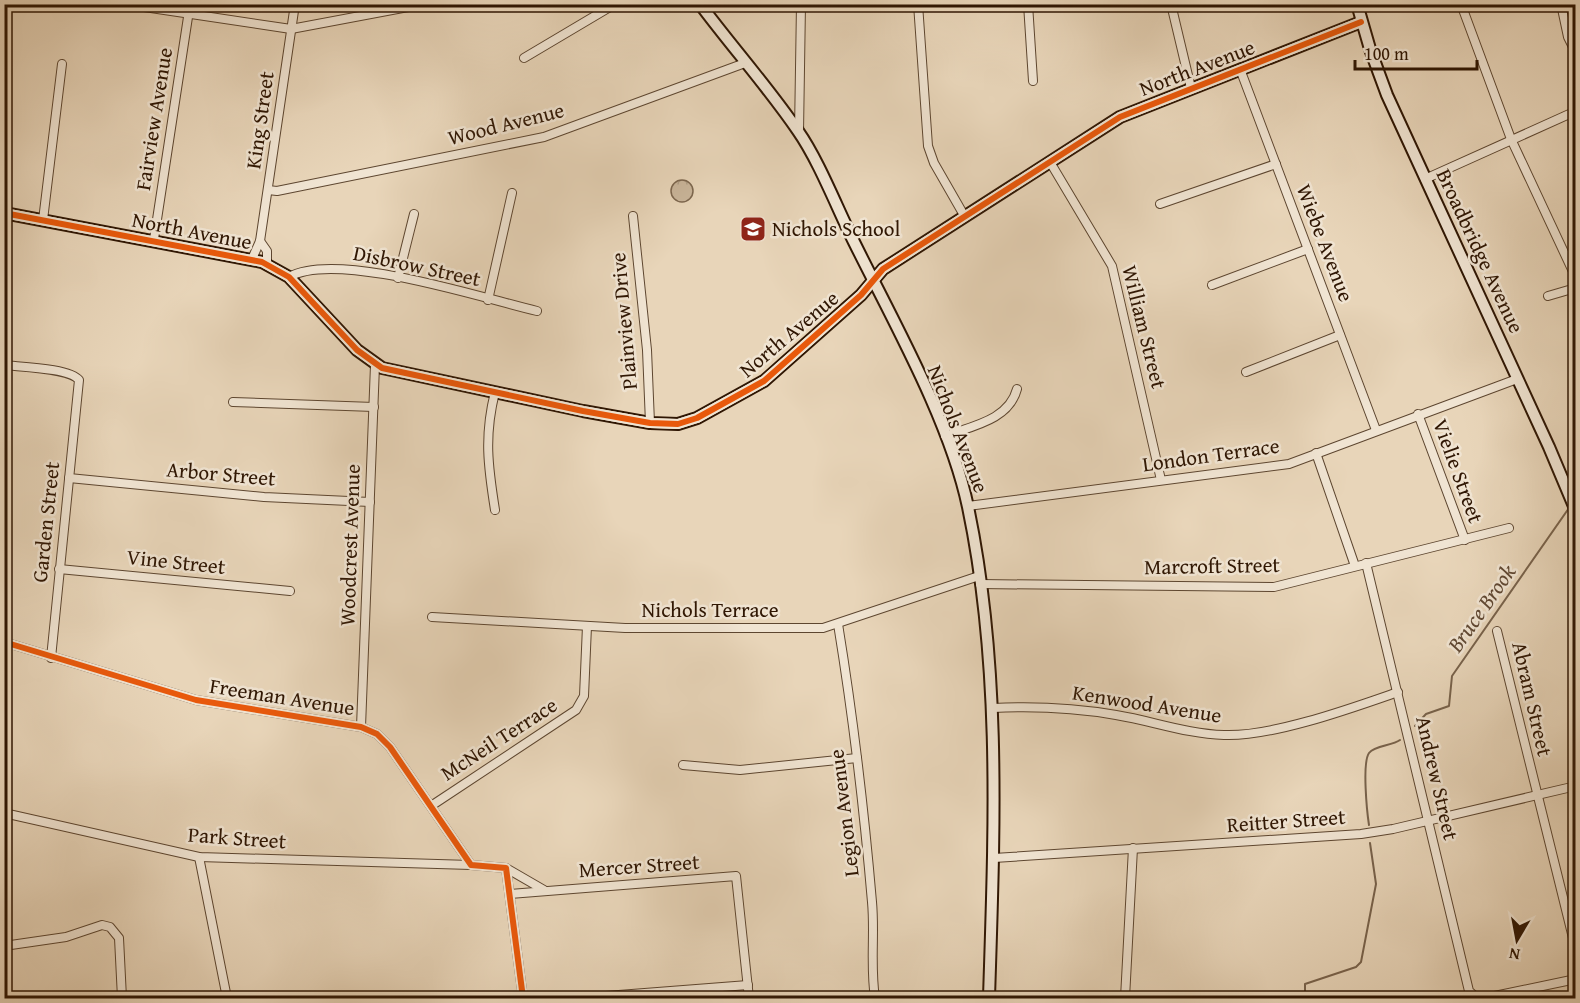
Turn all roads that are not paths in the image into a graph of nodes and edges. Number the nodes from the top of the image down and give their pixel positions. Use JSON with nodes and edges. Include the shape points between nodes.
{"nodes":[{"id":1,"x":124,"y":4,"type":"edge"},
{"id":2,"x":189,"y":4,"type":"edge"},
{"id":3,"x":295,"y":4,"type":"edge"},
{"id":4,"x":424,"y":4,"type":"edge"},
{"id":5,"x":615,"y":4,"type":"edge"},
{"id":6,"x":699,"y":4,"type":"edge"},
{"id":7,"x":711,"y":4,"type":"edge"},
{"id":8,"x":801,"y":4,"type":"edge"},
{"id":9,"x":918,"y":4,"type":"edge"},
{"id":10,"x":1028,"y":4,"type":"edge"},
{"id":11,"x":1171,"y":4,"type":"edge"},
{"id":12,"x":1357,"y":4,"type":"edge"},
{"id":13,"x":1461,"y":4,"type":"edge"},
{"id":14,"x":1561,"y":4,"type":"edge"},
{"id":15,"x":188,"y":14,"type":"junction"},
{"id":16,"x":711,"y":19,"type":"junction"},
{"id":17,"x":1361,"y":22,"type":"junction"},
{"id":18,"x":291,"y":29,"type":"junction"},
{"id":19,"x":1575,"y":52,"type":"edge"},
{"id":20,"x":524,"y":58,"type":"dead end"},
{"id":21,"x":745,"y":63,"type":"junction"},
{"id":22,"x":62,"y":64,"type":"dead end"},
{"id":23,"x":1240,"y":69,"type":"junction"},
{"id":24,"x":1032,"y":81,"type":"dead end"},
{"id":25,"x":1191,"y":87,"type":"junction"},
{"id":26,"x":1575,"y":111,"type":"edge"},
{"id":27,"x":799,"y":132,"type":"junction"},
{"id":28,"x":1511,"y":139,"type":"junction"},
{"id":29,"x":1050,"y":162,"type":"junction"},
{"id":30,"x":1276,"y":164,"type":"junction"},
{"id":31,"x":1425,"y":179,"type":"junction"},
{"id":32,"x":268,"y":190,"type":"junction"},
{"id":33,"x":512,"y":193,"type":"dead end"},
{"id":34,"x":1160,"y":204,"type":"dead end"},
{"id":35,"x":4,"y":213,"type":"edge"},
{"id":36,"x":414,"y":214,"type":"dead end"},
{"id":37,"x":633,"y":216,"type":"dead end"},
{"id":38,"x":965,"y":217,"type":"junction"},
{"id":39,"x":43,"y":220,"type":"junction"},
{"id":40,"x":154,"y":239,"type":"junction"},
{"id":41,"x":260,"y":241,"type":"junction"},
{"id":42,"x":1308,"y":249,"type":"junction"},
{"id":43,"x":252,"y":260,"type":"junction"},
{"id":44,"x":267,"y":264,"type":"junction"},
{"id":45,"x":289,"y":277,"type":"junction"},
{"id":46,"x":398,"y":278,"type":"junction"},
{"id":47,"x":1575,"y":278,"type":"edge"},
{"id":48,"x":873,"y":279,"type":"junction"},
{"id":49,"x":1212,"y":285,"type":"dead end"},
{"id":50,"x":1575,"y":285,"type":"edge"},
{"id":51,"x":1548,"y":296,"type":"dead end"},
{"id":52,"x":488,"y":300,"type":"junction"},
{"id":53,"x":537,"y":311,"type":"dead end"},
{"id":54,"x":1341,"y":335,"type":"junction"},
{"id":55,"x":4,"y":365,"type":"edge"},
{"id":56,"x":375,"y":365,"type":"junction"},
{"id":57,"x":1246,"y":372,"type":"dead end"},
{"id":58,"x":1517,"y":379,"type":"junction"},
{"id":59,"x":1017,"y":389,"type":"dead end"},
{"id":60,"x":495,"y":392,"type":"junction"},
{"id":61,"x":233,"y":402,"type":"dead end"},
{"id":62,"x":374,"y":408,"type":"junction"},
{"id":63,"x":1418,"y":414,"type":"junction"},
{"id":64,"x":650,"y":423,"type":"junction"},
{"id":65,"x":1376,"y":430,"type":"junction"},
{"id":66,"x":945,"y":436,"type":"junction"},
{"id":67,"x":1316,"y":453,"type":"junction"},
{"id":68,"x":69,"y":478,"type":"junction"},
{"id":69,"x":1161,"y":480,"type":"junction"},
{"id":70,"x":370,"y":502,"type":"junction"},
{"id":71,"x":968,"y":506,"type":"junction"},
{"id":72,"x":495,"y":510,"type":"dead end"},
{"id":73,"x":1575,"y":511,"type":"edge"},
{"id":74,"x":1509,"y":528,"type":"dead end"},
{"id":75,"x":1464,"y":540,"type":"junction"},
{"id":76,"x":1366,"y":563,"type":"junction"},
{"id":77,"x":1355,"y":566,"type":"junction"},
{"id":78,"x":59,"y":569,"type":"junction"},
{"id":79,"x":980,"y":580,"type":"junction"},
{"id":80,"x":290,"y":591,"type":"dead end"},
{"id":81,"x":432,"y":617,"type":"dead end"},
{"id":82,"x":838,"y":624,"type":"junction"},
{"id":83,"x":587,"y":627,"type":"junction"},
{"id":84,"x":1497,"y":631,"type":"dead end"},
{"id":85,"x":4,"y":642,"type":"edge"},
{"id":86,"x":51,"y":658,"type":"junction"},
{"id":87,"x":1398,"y":692,"type":"junction"},
{"id":88,"x":993,"y":708,"type":"junction"},
{"id":89,"x":361,"y":727,"type":"junction"},
{"id":90,"x":857,"y":758,"type":"junction"},
{"id":91,"x":682,"y":765,"type":"dead end"},
{"id":92,"x":1575,"y":786,"type":"edge"},
{"id":93,"x":1536,"y":795,"type":"junction"},
{"id":94,"x":431,"y":806,"type":"junction"},
{"id":95,"x":4,"y":813,"type":"edge"},
{"id":96,"x":1428,"y":821,"type":"junction"},
{"id":97,"x":1133,"y":848,"type":"junction"},
{"id":98,"x":199,"y":857,"type":"junction"},
{"id":99,"x":994,"y":858,"type":"junction"},
{"id":100,"x":471,"y":865,"type":"junction"},
{"id":101,"x":506,"y":868,"type":"junction"},
{"id":102,"x":545,"y":891,"type":"junction"},
{"id":103,"x":510,"y":894,"type":"junction"},
{"id":104,"x":4,"y":946,"type":"edge"},
{"id":105,"x":1575,"y":950,"type":"edge"},
{"id":106,"x":1575,"y":979,"type":"edge"},
{"id":107,"x":748,"y":985,"type":"junction"},
{"id":108,"x":122,"y":999,"type":"edge"},
{"id":109,"x":227,"y":999,"type":"edge"},
{"id":110,"x":523,"y":999,"type":"edge"},
{"id":111,"x":580,"y":999,"type":"edge"},
{"id":112,"x":749,"y":999,"type":"edge"},
{"id":113,"x":874,"y":999,"type":"edge"},
{"id":114,"x":989,"y":999,"type":"edge"},
{"id":115,"x":1125,"y":999,"type":"edge"},
{"id":116,"x":1477,"y":999,"type":"edge"},
{"id":117,"x":1485,"y":999,"type":"edge"}],
"edges":[{"from":1,"to":15,"type":"street"},
{"from":2,"to":15,"type":"street","name":"Fairview Avenue"},
{"from":3,"to":18,"type":"street","name":"King Street"},
{"from":4,"to":18,"type":"street"},
{"from":5,"to":20,"type":"street"},
{"from":6,"to":16,"type":"main road","name":"Nichols Avenue"},
{"from":7,"to":16,"type":"street"},
{"from":8,"to":27,"type":"street"},
{"from":9,"to":38,"type":"street","via":[[928,146]]},
{"from":10,"to":24,"type":"street"},
{"from":11,"to":25,"type":"street"},
{"from":12,"to":17,"type":"main road","name":"Broadbridge Avenue"},
{"from":13,"to":28,"type":"street"},
{"from":14,"to":19,"type":"street"},
{"from":15,"to":18,"type":"street"},
{"from":15,"to":40,"type":"street","name":"Fairview Avenue"},
{"from":16,"to":21,"type":"main road","name":"Nichols Avenue"},
{"from":17,"to":23,"type":"main road","name":"North Avenue"},
{"from":17,"to":31,"type":"main road","name":"Broadbridge Avenue","via":[[1387,95]]},
{"from":18,"to":32,"type":"street","name":"King Street"},
{"from":21,"to":27,"type":"main road","name":"Nichols Avenue"},
{"from":21,"to":32,"type":"street","name":"Wood Avenue","via":[[544,137]]},
{"from":22,"to":39,"type":"street"},
{"from":23,"to":25,"type":"main road","name":"North Avenue"},
{"from":23,"to":30,"type":"street","name":"Wiebe Avenue"},
{"from":25,"to":29,"type":"main road","name":"North Avenue","via":[[1120,117]]},
{"from":26,"to":28,"type":"street"},
{"from":27,"to":48,"type":"main road","name":"Nichols Avenue"},
{"from":28,"to":31,"type":"street"},
{"from":28,"to":47,"type":"street"},
{"from":29,"to":38,"type":"main road","name":"North Avenue"},
{"from":29,"to":69,"type":"street","name":"William Street","via":[[1112,266]]},
{"from":30,"to":34,"type":"street"},
{"from":30,"to":42,"type":"street","name":"Wiebe Avenue"},
{"from":31,"to":58,"type":"main road","name":"Broadbridge Avenue"},
{"from":32,"to":41,"type":"street","name":"King Street"},
{"from":33,"to":52,"type":"street"},
{"from":35,"to":39,"type":"main road","name":"North Avenue"},
{"from":36,"to":46,"type":"street"},
{"from":37,"to":64,"type":"street","name":"Plainview Drive"},
{"from":38,"to":48,"type":"main road","name":"North Avenue"},
{"from":39,"to":40,"type":"main road","name":"North Avenue"},
{"from":40,"to":43,"type":"main road","name":"North Avenue"},
{"from":41,"to":43,"type":"street","name":"King Street"},
{"from":41,"to":44,"type":"street","name":"King Street","via":[[267,251]]},
{"from":42,"to":49,"type":"street"},
{"from":42,"to":54,"type":"street","name":"Wiebe Avenue"},
{"from":43,"to":44,"type":"main road","name":"North Avenue"},
{"from":44,"to":45,"type":"main road","name":"North Avenue"},
{"from":45,"to":46,"type":"street","name":"Disbrow Street","via":[[347,268]]},
{"from":45,"to":56,"type":"main road","name":"North Avenue"},
{"from":46,"to":52,"type":"street","name":"Disbrow Street"},
{"from":48,"to":64,"type":"main road","name":"North Avenue","via":[[861,295],[764,381],[687,422]]},
{"from":48,"to":66,"type":"main road","name":"Nichols Avenue"},
{"from":50,"to":51,"type":"street"},
{"from":52,"to":53,"type":"street","name":"Disbrow Street"},
{"from":54,"to":57,"type":"street"},
{"from":54,"to":65,"type":"street","name":"Wiebe Avenue"},
{"from":55,"to":68,"type":"street","name":"Garden Street","via":[[75,376],[79,380]]},
{"from":56,"to":60,"type":"main road","name":"North Avenue"},
{"from":56,"to":62,"type":"street","name":"Woodcrest Avenue"},
{"from":58,"to":63,"type":"street","name":"London Terrace"},
{"from":58,"to":73,"type":"main road","name":"Broadbridge Avenue"},
{"from":59,"to":66,"type":"street","via":[[1011,405],[1003,412]]},
{"from":60,"to":64,"type":"main road","name":"North Avenue"},
{"from":60,"to":72,"type":"street","via":[[486,446]]},
{"from":61,"to":62,"type":"street"},
{"from":62,"to":70,"type":"street","name":"Woodcrest Avenue"},
{"from":63,"to":65,"type":"street","name":"London Terrace"},
{"from":63,"to":75,"type":"street","name":"Vielie Street"},
{"from":65,"to":67,"type":"street","name":"London Terrace"},
{"from":66,"to":71,"type":"main road","name":"Nichols Avenue"},
{"from":67,"to":69,"type":"street","name":"London Terrace","via":[[1267,468]]},
{"from":67,"to":77,"type":"street"},
{"from":68,"to":70,"type":"street","name":"Arbor Street","via":[[264,497]]},
{"from":68,"to":78,"type":"street","name":"Garden Street"},
{"from":69,"to":71,"type":"street","name":"London Terrace"},
{"from":70,"to":89,"type":"street","name":"Woodcrest Avenue"},
{"from":71,"to":79,"type":"main road","name":"Nichols Avenue"},
{"from":74,"to":75,"type":"street","name":"Marcroft Street"},
{"from":75,"to":76,"type":"street","name":"Marcroft Street"},
{"from":76,"to":77,"type":"street","name":"Marcroft Street"},
{"from":76,"to":87,"type":"street","name":"Andrew Street"},
{"from":77,"to":79,"type":"street","name":"Marcroft Street","via":[[1274,587]]},
{"from":78,"to":80,"type":"street","name":"Vine Street"},
{"from":78,"to":86,"type":"street","name":"Garden Street"},
{"from":79,"to":82,"type":"street","name":"Nichols Terrace"},
{"from":79,"to":88,"type":"main road","name":"Nichols Avenue"},
{"from":81,"to":83,"type":"street","name":"Nichols Terrace"},
{"from":82,"to":83,"type":"street","name":"Nichols Terrace","via":[[814,629]]},
{"from":82,"to":90,"type":"street","name":"Legion Avenue"},
{"from":83,"to":94,"type":"street","name":"McNeil Terrace","via":[[584,696],[576,711]]},
{"from":84,"to":93,"type":"street","name":"Abram Street"},
{"from":85,"to":86,"type":"street","name":"Freeman Avenue"},
{"from":86,"to":89,"type":"street","name":"Freeman Avenue","via":[[196,700]]},
{"from":87,"to":88,"type":"street","name":"Kenwood Avenue","via":[[1241,735],[1173,729],[1119,715],[1077,710]]},
{"from":87,"to":96,"type":"street","name":"Andrew Street"},
{"from":88,"to":99,"type":"main road","name":"Nichols Avenue"},
{"from":89,"to":94,"type":"street","name":"Freeman Avenue","via":[[385,742]]},
{"from":90,"to":91,"type":"street","via":[[740,770]]},
{"from":90,"to":113,"type":"street","name":"Legion Avenue","via":[[873,911]]},
{"from":92,"to":93,"type":"street","name":"Reitter Street"},
{"from":93,"to":96,"type":"street","name":"Reitter Street"},
{"from":93,"to":105,"type":"street","name":"Abram Street"},
{"from":94,"to":100,"type":"street","name":"Freeman Avenue"},
{"from":95,"to":98,"type":"street","name":"Park Street"},
{"from":96,"to":97,"type":"street","name":"Reitter Street","via":[[1361,834]]},
{"from":96,"to":116,"type":"street","name":"Andrew Street","via":[[1469,991]]},
{"from":97,"to":99,"type":"street","name":"Reitter Street"},
{"from":97,"to":115,"type":"street"},
{"from":98,"to":100,"type":"street","name":"Park Street"},
{"from":98,"to":109,"type":"street"},
{"from":99,"to":114,"type":"main road","name":"Nichols Avenue"},
{"from":100,"to":101,"type":"street"},
{"from":101,"to":102,"type":"street"},
{"from":101,"to":103,"type":"street"},
{"from":102,"to":103,"type":"street","name":"Mercer Street"},
{"from":102,"to":107,"type":"street","name":"Mercer Street","via":[[736,876]]},
{"from":103,"to":110,"type":"street"},
{"from":104,"to":108,"type":"street","via":[[66,937],[102,925],[110,927],[118,938]]},
{"from":106,"to":117,"type":"street"},
{"from":107,"to":111,"type":"street"},
{"from":107,"to":112,"type":"street"}]}
